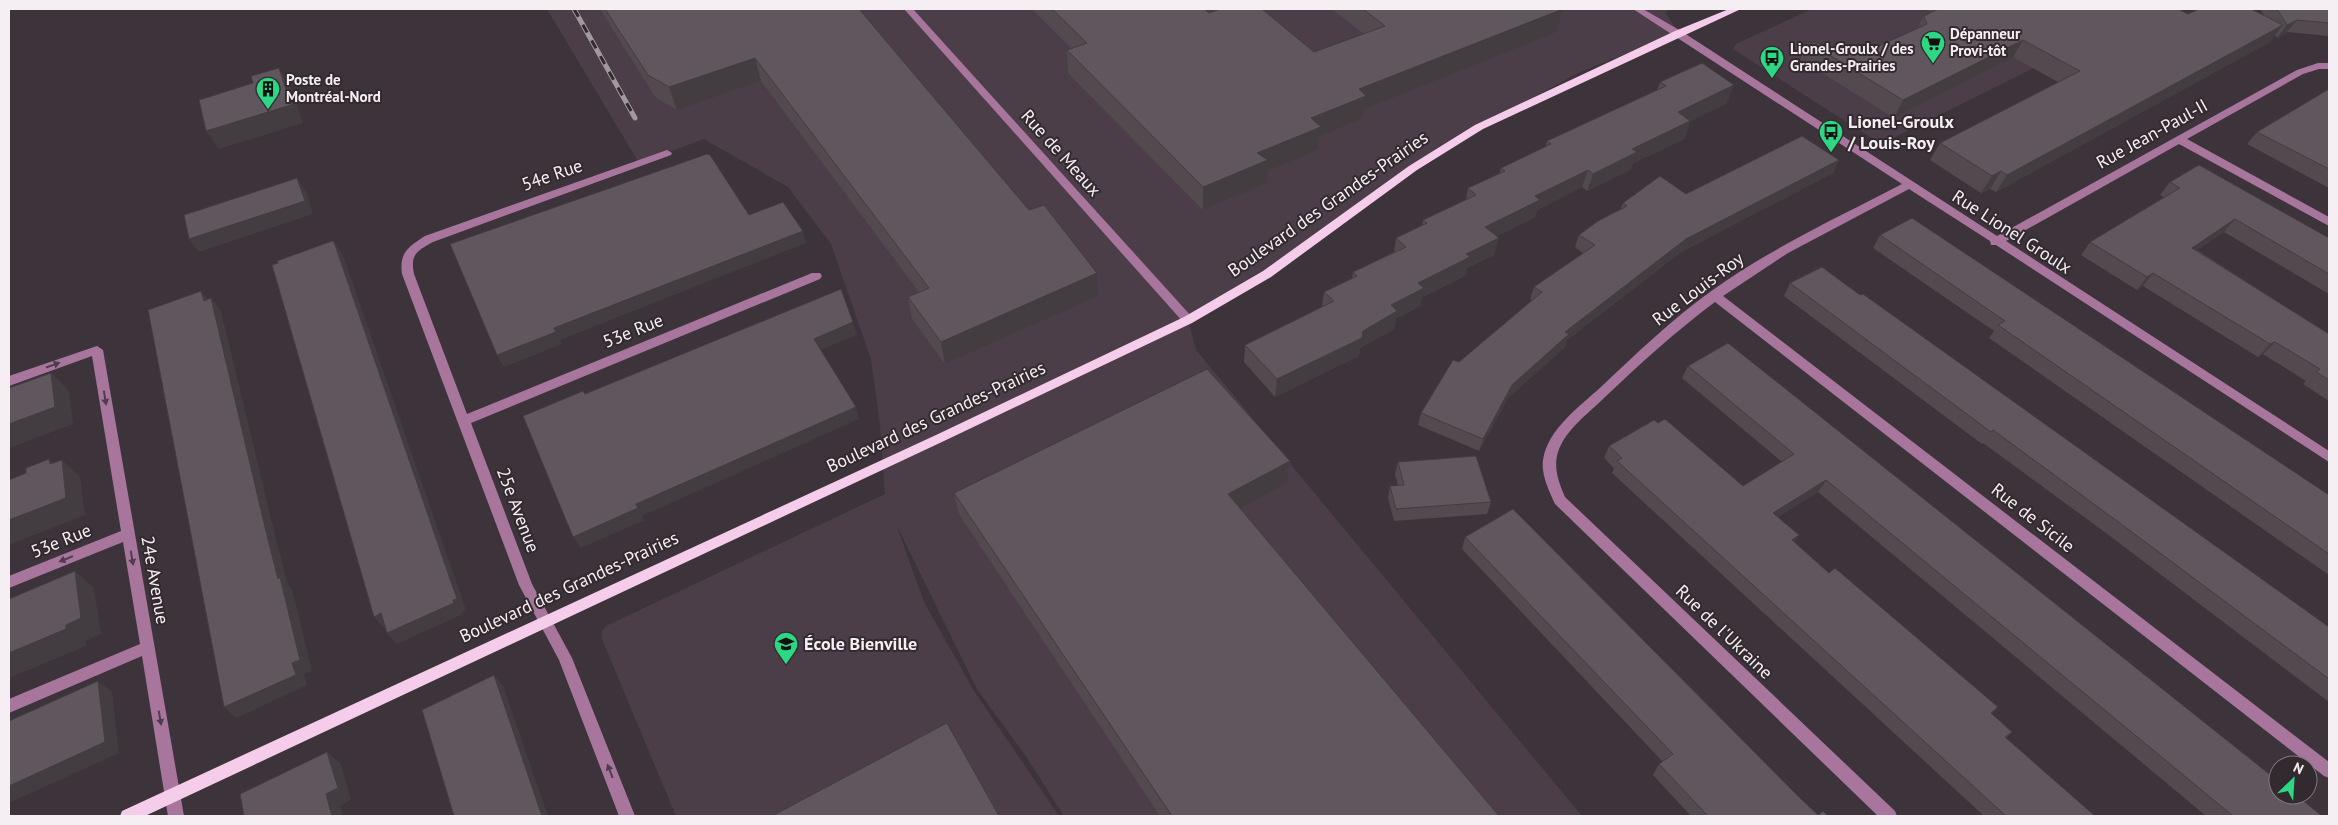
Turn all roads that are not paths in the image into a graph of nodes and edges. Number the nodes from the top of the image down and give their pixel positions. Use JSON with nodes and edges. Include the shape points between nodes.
{"nodes":[{"id":1,"x":908,"y":9,"type":"edge"},
{"id":2,"x":1637,"y":9,"type":"edge"},
{"id":3,"x":1736,"y":9,"type":"edge"},
{"id":4,"x":1678,"y":33,"type":"junction"},
{"id":5,"x":2329,"y":66,"type":"edge"},
{"id":6,"x":2180,"y":140,"type":"junction"},
{"id":7,"x":667,"y":153,"type":"dead end"},
{"id":8,"x":1908,"y":184,"type":"junction"},
{"id":9,"x":2329,"y":222,"type":"edge"},
{"id":10,"x":449,"y":230,"type":"joint"},
{"id":11,"x":1995,"y":242,"type":"junction"},
{"id":12,"x":816,"y":276,"type":"dead end"},
{"id":13,"x":1714,"y":295,"type":"junction"},
{"id":14,"x":1188,"y":320,"type":"junction"},
{"id":15,"x":9,"y":381,"type":"edge"},
{"id":16,"x":464,"y":421,"type":"junction"},
{"id":17,"x":2329,"y":457,"type":"edge"},
{"id":18,"x":1548,"y":465,"type":"joint"},
{"id":19,"x":128,"y":534,"type":"junction"},
{"id":20,"x":9,"y":582,"type":"edge"},
{"id":21,"x":546,"y":620,"type":"junction"},
{"id":22,"x":147,"y":647,"type":"junction"},
{"id":23,"x":9,"y":706,"type":"edge"},
{"id":24,"x":2329,"y":772,"type":"edge"},
{"id":25,"x":173,"y":796,"type":"junction"},
{"id":26,"x":128,"y":816,"type":"edge"},
{"id":27,"x":176,"y":816,"type":"edge"},
{"id":28,"x":627,"y":816,"type":"edge"},
{"id":29,"x":1889,"y":816,"type":"edge"}],
"edges":[{"from":1,"to":14,"type":"street","name":"Rue de Meaux"},
{"from":2,"to":4,"type":"street","name":"Rue Lionel Groulx"},
{"from":3,"to":4,"type":"main road","name":"Boulevard des Grandes-Prairies"},
{"from":4,"to":8,"type":"street","name":"Rue Lionel Groulx"},
{"from":4,"to":14,"type":"main road","name":"Boulevard des Grandes-Prairies","via":[[1479,127],[1413,168],[1267,274]]},
{"from":5,"to":6,"type":"street","name":"Rue Jean-Paul-II","via":[[2300,72]]},
{"from":6,"to":9,"type":"street"},
{"from":6,"to":11,"type":"street","name":"Rue Jean-Paul-II"},
{"from":7,"to":10,"type":"street","name":"54e Rue"},
{"from":8,"to":11,"type":"street","name":"Rue Lionel Groulx"},
{"from":8,"to":13,"type":"street","name":"Rue Louis-Roy","via":[[1774,256]]},
{"from":10,"to":16,"type":"street","name":"25e Avenue","via":[[413,250],[406,262]]},
{"from":11,"to":17,"type":"street","name":"Rue Lionel Groulx"},
{"from":12,"to":16,"type":"street","name":"53e Rue"},
{"from":13,"to":18,"type":"street","name":"Rue Louis-Roy","via":[[1569,424],[1555,443]]},
{"from":13,"to":24,"type":"street","name":"Rue de Sicile"},
{"from":14,"to":21,"type":"main road","name":"Boulevard des Grandes-Prairies"},
{"from":15,"to":19,"type":"street","name":"24e Avenue","one_way":true,"via":[[97,350]]},
{"from":16,"to":21,"type":"street","name":"25e Avenue","via":[[526,585]]},
{"from":18,"to":29,"type":"street","name":"Rue de l'Ukraine","via":[[1550,481],[1560,500]]},
{"from":19,"to":20,"type":"street","name":"53e Rue","one_way":true},
{"from":19,"to":22,"type":"street","name":"24e Avenue","one_way":true},
{"from":21,"to":25,"type":"main road","name":"Boulevard des Grandes-Prairies"},
{"from":28,"to":21,"type":"street","name":"25e Avenue","one_way":true,"via":[[566,658]]},
{"from":22,"to":23,"type":"street"},
{"from":22,"to":25,"type":"street","name":"24e Avenue","one_way":true},
{"from":25,"to":26,"type":"main road","name":"Boulevard des Grandes-Prairies"},
{"from":25,"to":27,"type":"street","name":"24e Avenue"}]}
